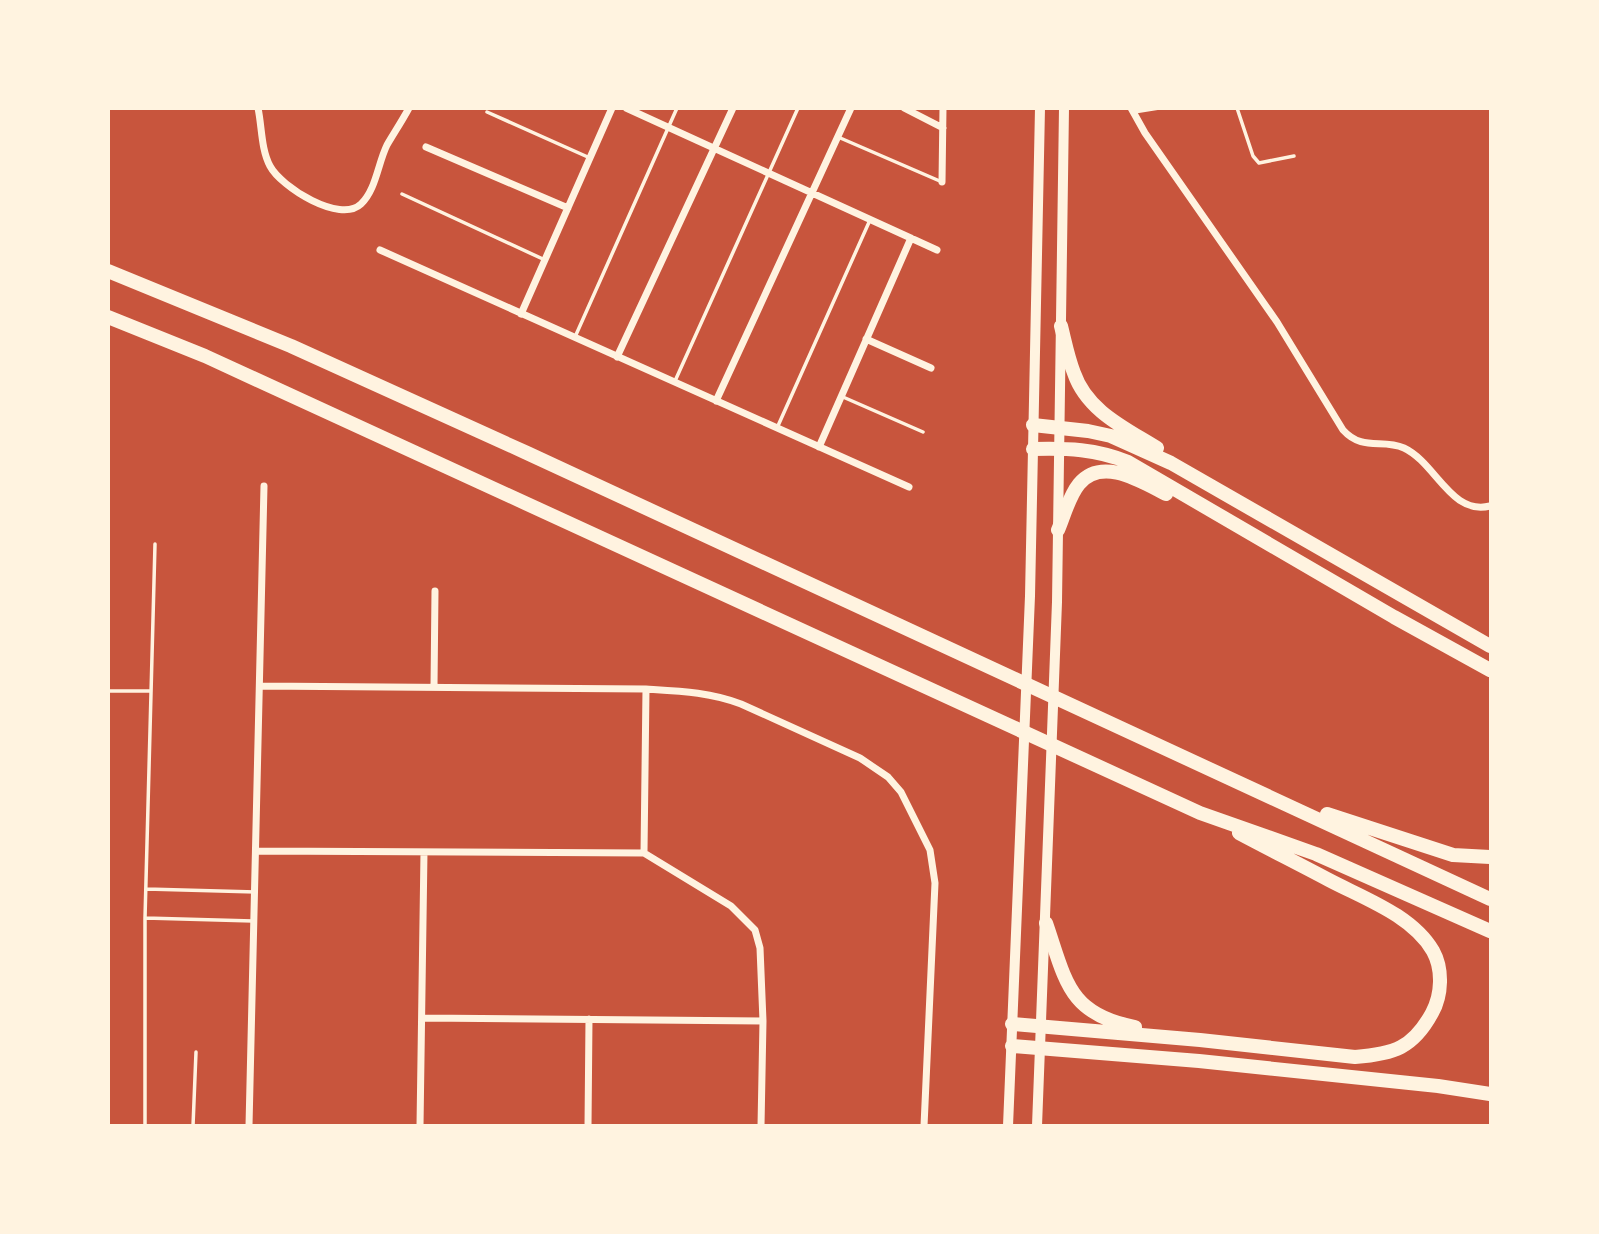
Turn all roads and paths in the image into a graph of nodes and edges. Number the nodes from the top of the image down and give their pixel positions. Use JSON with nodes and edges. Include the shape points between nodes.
{"nodes":[{"id":1,"x":258,"y":108,"type":"edge"},
{"id":2,"x":409,"y":108,"type":"edge"},
{"id":3,"x":612,"y":108,"type":"edge"},
{"id":4,"x":626,"y":108,"type":"edge"},
{"id":5,"x":677,"y":108,"type":"edge"},
{"id":6,"x":733,"y":108,"type":"edge"},
{"id":7,"x":798,"y":108,"type":"edge"},
{"id":8,"x":851,"y":108,"type":"edge"},
{"id":9,"x":904,"y":108,"type":"edge"},
{"id":10,"x":943,"y":108,"type":"edge"},
{"id":11,"x":1040,"y":108,"type":"edge"},
{"id":12,"x":1064,"y":108,"type":"edge"},
{"id":13,"x":1160,"y":108,"type":"edge"},
{"id":14,"x":1237,"y":108,"type":"edge"},
{"id":15,"x":1132,"y":110,"type":"edge"},
{"id":16,"x":487,"y":112,"type":"dead end"},
{"id":17,"x":669,"y":128,"type":"junction"},
{"id":18,"x":943,"y":128,"type":"junction"},
{"id":19,"x":838,"y":137,"type":"junction"},
{"id":20,"x":426,"y":147,"type":"dead end"},
{"id":21,"x":715,"y":149,"type":"junction"},
{"id":22,"x":1294,"y":156,"type":"dead end"},
{"id":23,"x":590,"y":158,"type":"junction"},
{"id":24,"x":769,"y":174,"type":"junction"},
{"id":25,"x":942,"y":182,"type":"joint"},
{"id":26,"x":813,"y":193,"type":"junction"},
{"id":27,"x":402,"y":194,"type":"dead end"},
{"id":28,"x":568,"y":208,"type":"junction"},
{"id":29,"x":870,"y":220,"type":"junction"},
{"id":30,"x":911,"y":238,"type":"junction"},
{"id":31,"x":380,"y":250,"type":"dead end"},
{"id":32,"x":937,"y":250,"type":"dead end"},
{"id":33,"x":545,"y":260,"type":"junction"},
{"id":34,"x":108,"y":271,"type":"edge"},
{"id":35,"x":521,"y":314,"type":"junction"},
{"id":36,"x":108,"y":317,"type":"edge"},
{"id":37,"x":1061,"y":326,"type":"junction"},
{"id":38,"x":575,"y":338,"type":"junction"},
{"id":39,"x":866,"y":339,"type":"junction"},
{"id":40,"x":617,"y":356,"type":"junction"},
{"id":41,"x":931,"y":368,"type":"dead end"},
{"id":42,"x":675,"y":383,"type":"junction"},
{"id":43,"x":841,"y":396,"type":"junction"},
{"id":44,"x":716,"y":401,"type":"junction"},
{"id":45,"x":1033,"y":425,"type":"junction"},
{"id":46,"x":1059,"y":427,"type":"junction"},
{"id":47,"x":777,"y":428,"type":"junction"},
{"id":48,"x":923,"y":432,"type":"dead end"},
{"id":49,"x":819,"y":447,"type":"junction"},
{"id":50,"x":1059,"y":448,"type":"junction"},
{"id":51,"x":1033,"y":449,"type":"junction"},
{"id":52,"x":264,"y":486,"type":"dead end"},
{"id":53,"x":909,"y":487,"type":"dead end"},
{"id":54,"x":1490,"y":506,"type":"edge"},
{"id":55,"x":1281,"y":526,"type":"junction"},
{"id":56,"x":1058,"y":530,"type":"junction"},
{"id":57,"x":155,"y":544,"type":"dead end"},
{"id":58,"x":1268,"y":544,"type":"junction"},
{"id":59,"x":435,"y":591,"type":"dead end"},
{"id":60,"x":1490,"y":646,"type":"edge"},
{"id":61,"x":1490,"y":670,"type":"edge"},
{"id":62,"x":260,"y":686,"type":"junction"},
{"id":63,"x":434,"y":686,"type":"junction"},
{"id":64,"x":646,"y":688,"type":"junction"},
{"id":65,"x":108,"y":691,"type":"edge"},
{"id":66,"x":149,"y":691,"type":"junction"},
{"id":67,"x":1273,"y":796,"type":"junction"},
{"id":68,"x":1200,"y":813,"type":"junction"},
{"id":69,"x":257,"y":851,"type":"junction"},
{"id":70,"x":424,"y":852,"type":"junction"},
{"id":71,"x":644,"y":853,"type":"junction"},
{"id":72,"x":1490,"y":857,"type":"edge"},
{"id":73,"x":146,"y":889,"type":"junction"},
{"id":74,"x":256,"y":892,"type":"junction"},
{"id":75,"x":1490,"y":899,"type":"edge"},
{"id":76,"x":145,"y":918,"type":"junction"},
{"id":77,"x":255,"y":921,"type":"junction"},
{"id":78,"x":1046,"y":923,"type":"junction"},
{"id":79,"x":1490,"y":931,"type":"edge"},
{"id":80,"x":422,"y":1017,"type":"junction"},
{"id":81,"x":589,"y":1020,"type":"junction"},
{"id":82,"x":763,"y":1021,"type":"junction"},
{"id":83,"x":1012,"y":1024,"type":"junction"},
{"id":84,"x":1042,"y":1027,"type":"junction"},
{"id":85,"x":1200,"y":1040,"type":"junction"},
{"id":86,"x":1012,"y":1046,"type":"junction"},
{"id":87,"x":1040,"y":1047,"type":"junction"},
{"id":88,"x":196,"y":1052,"type":"dead end"},
{"id":89,"x":1490,"y":1094,"type":"edge"},
{"id":90,"x":145,"y":1125,"type":"edge"},
{"id":91,"x":193,"y":1125,"type":"edge"},
{"id":92,"x":249,"y":1125,"type":"edge"},
{"id":93,"x":420,"y":1125,"type":"edge"},
{"id":94,"x":588,"y":1125,"type":"edge"},
{"id":95,"x":761,"y":1125,"type":"edge"},
{"id":96,"x":924,"y":1125,"type":"edge"},
{"id":97,"x":1008,"y":1125,"type":"edge"},
{"id":98,"x":1037,"y":1125,"type":"edge"}],
"edges":[{"from":1,"to":2,"type":"street","via":[[273,171],[295,189],[340,211],[360,204],[369,192]]},
{"from":3,"to":23,"type":"street"},
{"from":4,"to":17,"type":"street"},
{"from":5,"to":17,"type":"lane"},
{"from":6,"to":21,"type":"street"},
{"from":7,"to":24,"type":"lane"},
{"from":8,"to":19,"type":"street"},
{"from":9,"to":18,"type":"street"},
{"from":10,"to":18,"type":"street"},
{"from":11,"to":45,"type":"main road"},
{"from":12,"to":37,"type":"main road"},
{"from":13,"to":15,"type":"lane"},
{"from":14,"to":22,"type":"lane","via":[[1252,156],[1259,163]]},
{"from":15,"to":54,"type":"street","via":[[1278,322],[1350,438],[1400,446],[1421,460],[1461,502],[1472,508]]},
{"from":16,"to":23,"type":"lane"},
{"from":17,"to":21,"type":"street"},
{"from":17,"to":38,"type":"lane"},
{"from":18,"to":25,"type":"street"},
{"from":19,"to":25,"type":"lane"},
{"from":19,"to":26,"type":"street"},
{"from":20,"to":28,"type":"street"},
{"from":21,"to":24,"type":"street"},
{"from":21,"to":40,"type":"street"},
{"from":23,"to":28,"type":"street"},
{"from":24,"to":26,"type":"street"},
{"from":24,"to":42,"type":"lane"},
{"from":26,"to":29,"type":"street"},
{"from":26,"to":44,"type":"street"},
{"from":27,"to":33,"type":"lane"},
{"from":28,"to":33,"type":"street"},
{"from":29,"to":30,"type":"street"},
{"from":29,"to":47,"type":"lane"},
{"from":30,"to":32,"type":"street"},
{"from":30,"to":39,"type":"street"},
{"from":31,"to":35,"type":"street"},
{"from":33,"to":35,"type":"street"},
{"from":34,"to":67,"type":"highway","via":[[291,345]]},
{"from":35,"to":38,"type":"street"},
{"from":36,"to":68,"type":"highway","via":[[205,356]]},
{"from":37,"to":46,"type":"main road"},
{"from":37,"to":55,"type":"highway","via":[[1074,374],[1085,396],[1101,412]]},
{"from":38,"to":40,"type":"street"},
{"from":39,"to":41,"type":"street"},
{"from":39,"to":43,"type":"street"},
{"from":40,"to":42,"type":"street"},
{"from":42,"to":44,"type":"street"},
{"from":43,"to":48,"type":"lane"},
{"from":43,"to":49,"type":"street"},
{"from":44,"to":47,"type":"street"},
{"from":45,"to":46,"type":"highway"},
{"from":45,"to":51,"type":"main road"},
{"from":46,"to":50,"type":"main road"},
{"from":46,"to":55,"type":"highway","via":[[1111,436],[1138,447]]},
{"from":47,"to":49,"type":"street"},
{"from":49,"to":53,"type":"street"},
{"from":50,"to":51,"type":"highway"},
{"from":50,"to":56,"type":"main road"},
{"from":50,"to":58,"type":"highway","via":[[1087,449],[1128,462]]},
{"from":51,"to":83,"type":"main road"},
{"from":52,"to":62,"type":"street"},
{"from":55,"to":60,"type":"highway"},
{"from":56,"to":58,"type":"highway","via":[[1080,482],[1093,474],[1115,472]]},
{"from":56,"to":78,"type":"main road"},
{"from":57,"to":66,"type":"lane"},
{"from":58,"to":61,"type":"highway"},
{"from":59,"to":63,"type":"street"},
{"from":62,"to":63,"type":"street"},
{"from":62,"to":69,"type":"street"},
{"from":63,"to":64,"type":"street"},
{"from":64,"to":71,"type":"street"},
{"from":64,"to":96,"type":"street","via":[[721,696],[741,704],[860,758],[901,792],[930,850],[935,883]]},
{"from":65,"to":66,"type":"lane"},
{"from":66,"to":73,"type":"lane"},
{"from":67,"to":72,"type":"highway","via":[[1453,855]]},
{"from":67,"to":75,"type":"highway"},
{"from":68,"to":79,"type":"highway","via":[[1316,854]]},
{"from":68,"to":85,"type":"highway","via":[[1389,911],[1414,929],[1432,951],[1440,972],[1435,1007],[1423,1030],[1410,1044],[1394,1051],[1355,1057]]},
{"from":69,"to":70,"type":"street"},
{"from":69,"to":74,"type":"street"},
{"from":70,"to":71,"type":"street"},
{"from":70,"to":80,"type":"street"},
{"from":71,"to":82,"type":"street","via":[[731,906],[755,930]]},
{"from":73,"to":74,"type":"lane"},
{"from":73,"to":76,"type":"lane"},
{"from":74,"to":77,"type":"street"},
{"from":76,"to":77,"type":"lane"},
{"from":76,"to":90,"type":"lane"},
{"from":77,"to":92,"type":"street"},
{"from":78,"to":84,"type":"main road"},
{"from":78,"to":85,"type":"highway","via":[[1065,979],[1095,1016]]},
{"from":80,"to":81,"type":"street"},
{"from":80,"to":93,"type":"street"},
{"from":81,"to":82,"type":"street"},
{"from":81,"to":94,"type":"street"},
{"from":82,"to":95,"type":"street"},
{"from":83,"to":84,"type":"highway"},
{"from":83,"to":86,"type":"main road"},
{"from":84,"to":85,"type":"highway"},
{"from":84,"to":87,"type":"main road"},
{"from":86,"to":87,"type":"highway"},
{"from":86,"to":97,"type":"main road"},
{"from":87,"to":89,"type":"highway"},
{"from":87,"to":98,"type":"main road"},
{"from":88,"to":91,"type":"lane"}]}
